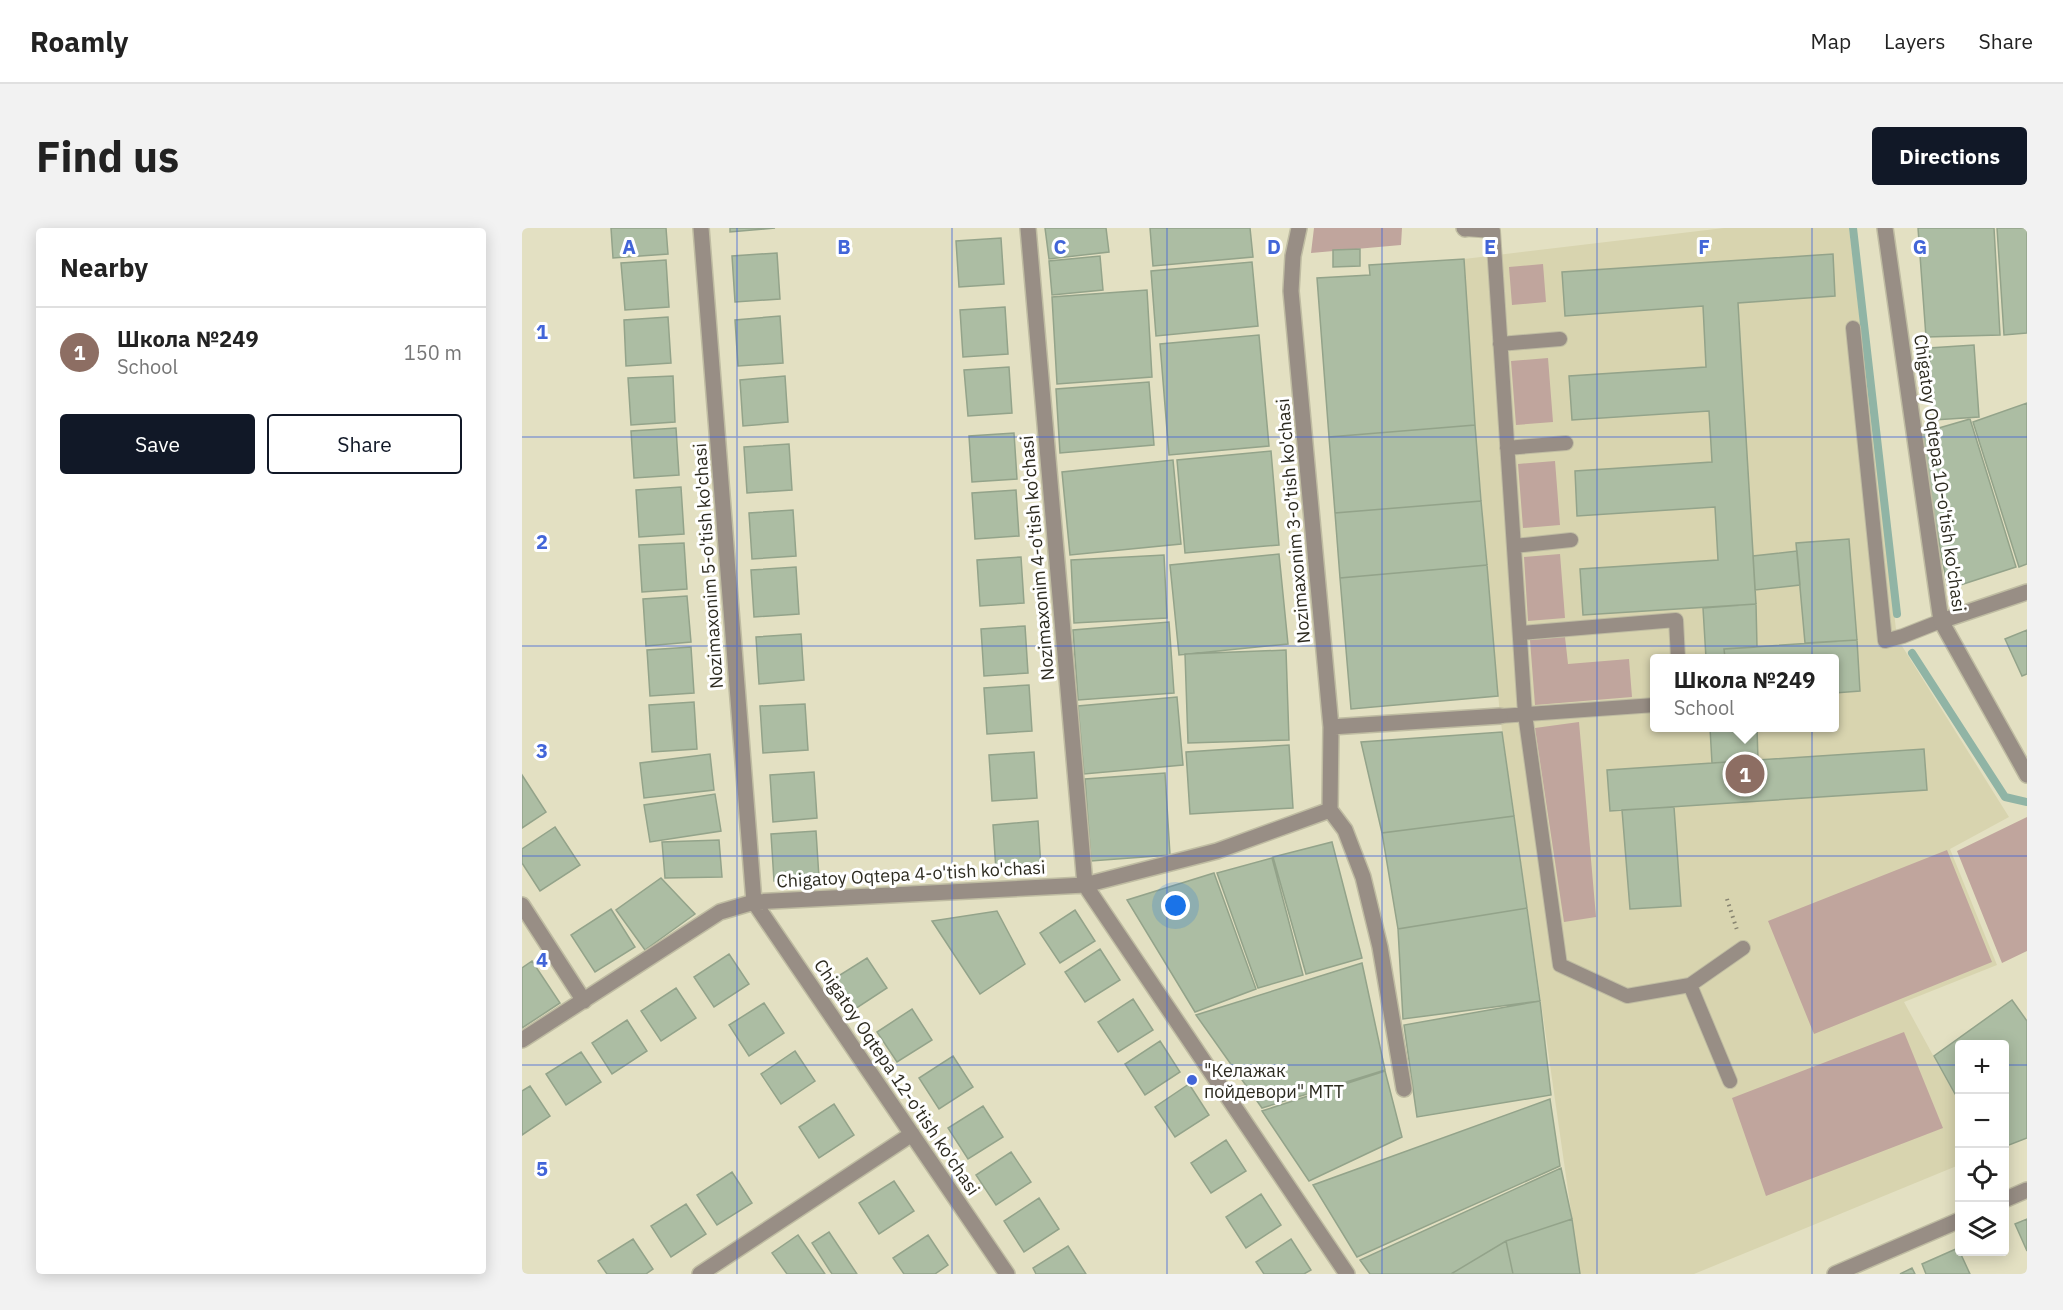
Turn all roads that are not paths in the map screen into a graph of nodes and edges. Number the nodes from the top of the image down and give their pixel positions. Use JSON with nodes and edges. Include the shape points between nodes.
{"nodes":[{"id":1,"x":701,"y":228,"type":"edge"},
{"id":2,"x":1028,"y":228,"type":"edge"},
{"id":3,"x":1299,"y":228,"type":"edge"},
{"id":4,"x":1885,"y":228,"type":"edge"},
{"id":5,"x":1465,"y":229,"type":"edge"},
{"id":6,"x":1853,"y":328,"type":"dead end"},
{"id":7,"x":1560,"y":339,"type":"dead end"},
{"id":8,"x":1500,"y":344,"type":"junction"},
{"id":9,"x":1566,"y":443,"type":"dead end"},
{"id":10,"x":1507,"y":448,"type":"junction"},
{"id":11,"x":1571,"y":540,"type":"dead end"},
{"id":12,"x":1514,"y":546,"type":"junction"},
{"id":13,"x":2027,"y":592,"type":"edge"},
{"id":14,"x":1941,"y":621,"type":"junction"},
{"id":15,"x":1520,"y":633,"type":"junction"},
{"id":16,"x":1678,"y":654,"type":"edge"},
{"id":17,"x":1650,"y":705,"type":"edge"},
{"id":18,"x":1525,"y":714,"type":"junction"},
{"id":19,"x":1500,"y":716,"type":"joint"},
{"id":20,"x":1331,"y":727,"type":"junction"},
{"id":21,"x":2027,"y":775,"type":"edge"},
{"id":22,"x":1330,"y":810,"type":"junction"},
{"id":23,"x":1085,"y":885,"type":"junction"},
{"id":24,"x":754,"y":902,"type":"junction"},
{"id":25,"x":522,"y":905,"type":"edge"},
{"id":26,"x":1743,"y":948,"type":"road end"},
{"id":27,"x":1690,"y":984,"type":"junction"},
{"id":28,"x":584,"y":1001,"type":"junction"},
{"id":29,"x":522,"y":1040,"type":"edge"},
{"id":30,"x":1730,"y":1081,"type":"dead end"},
{"id":31,"x":1404,"y":1089,"type":"dead end"},
{"id":32,"x":912,"y":1134,"type":"junction"},
{"id":33,"x":2027,"y":1191,"type":"edge"},
{"id":34,"x":2009,"y":1198,"type":"edge"},
{"id":35,"x":1955,"y":1222,"type":"edge"},
{"id":36,"x":700,"y":1274,"type":"edge"},
{"id":37,"x":1007,"y":1274,"type":"edge"},
{"id":38,"x":1347,"y":1274,"type":"edge"},
{"id":39,"x":1835,"y":1274,"type":"edge"}],
"edges":[{"from":1,"to":24,"type":"street","name":"Nozimaxonim 5-o'tish ko'chasi"},
{"from":2,"to":23,"type":"street","name":"Nozimaxonim 4-o'tish ko'chasi"},
{"from":3,"to":20,"type":"street","name":"Nozimaxonim 3-o'tish ko'chasi","via":[[1292,291]]},
{"from":4,"to":14,"type":"street","name":"Chigatoy Oqtepa 10-o'tish ko'chasi"},
{"from":5,"to":8,"type":"lane","via":[[1493,231]]},
{"from":6,"to":14,"type":"lane","via":[[1885,641]]},
{"from":7,"to":8,"type":"lane"},
{"from":8,"to":10,"type":"lane"},
{"from":9,"to":10,"type":"lane"},
{"from":10,"to":12,"type":"lane"},
{"from":11,"to":12,"type":"lane"},
{"from":12,"to":15,"type":"lane"},
{"from":13,"to":14,"type":"street"},
{"from":14,"to":21,"type":"street","name":"Chigatoy Oqtepa 10-o'tish ko'chasi"},
{"from":15,"to":16,"type":"lane","via":[[1676,620]]},
{"from":15,"to":18,"type":"lane"},
{"from":17,"to":18,"type":"lane"},
{"from":18,"to":19,"type":"lane"},
{"from":18,"to":27,"type":"lane","via":[[1560,965],[1627,996]]},
{"from":19,"to":20,"type":"street"},
{"from":20,"to":22,"type":"street","name":"Nozimaxonim 3-o'tish ko'chasi"},
{"from":22,"to":23,"type":"street","name":"Chigatoy Oqtepa 4-o'tish ko'chasi","via":[[1217,851]]},
{"from":22,"to":31,"type":"street","via":[[1345,830],[1363,877],[1380,947]]},
{"from":23,"to":24,"type":"street","name":"Chigatoy Oqtepa 4-o'tish ko'chasi"},
{"from":23,"to":38,"type":"street"},
{"from":24,"to":28,"type":"street","name":"Chigatoy Oqtepa 4-o'tish ko'chasi","via":[[720,912]]},
{"from":24,"to":32,"type":"street","name":"Chigatoy Oqtepa 12-o'tish ko'chasi"},
{"from":25,"to":28,"type":"street"},
{"from":26,"to":27,"type":"lane"},
{"from":27,"to":30,"type":"lane"},
{"from":28,"to":29,"type":"street","name":"Chigatoy Oqtepa 4-o'tish ko'chasi"},
{"from":32,"to":36,"type":"street"},
{"from":32,"to":37,"type":"street","name":"Chigatoy Oqtepa 12-o'tish ko'chasi"},
{"from":33,"to":34,"type":"street"},
{"from":35,"to":39,"type":"street"}]}
